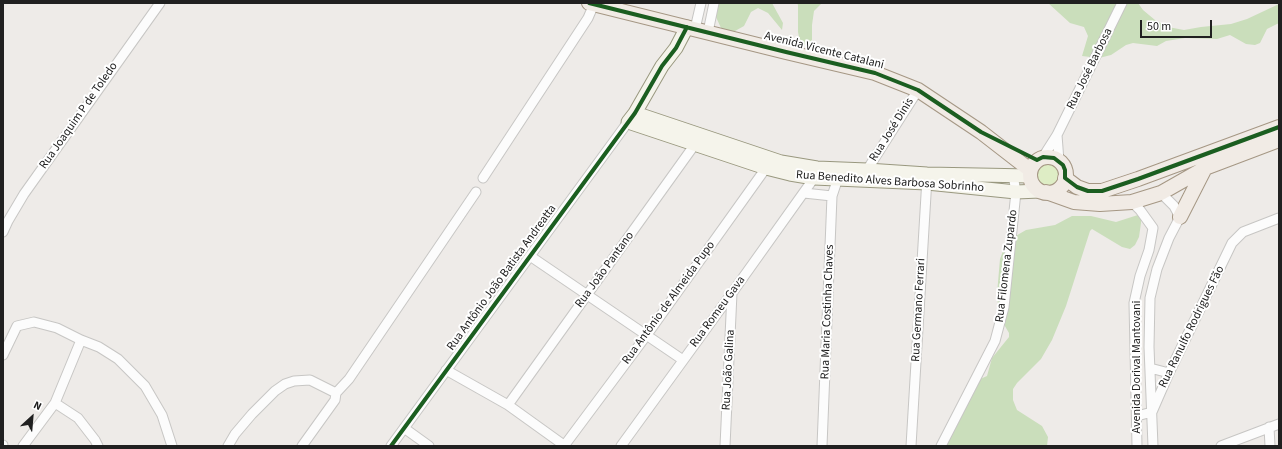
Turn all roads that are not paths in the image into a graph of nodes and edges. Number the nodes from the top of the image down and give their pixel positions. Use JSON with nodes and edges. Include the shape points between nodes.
{"nodes":[{"id":1,"x":160,"y":3,"type":"edge"},
{"id":2,"x":701,"y":3,"type":"edge"},
{"id":3,"x":714,"y":3,"type":"edge"},
{"id":4,"x":1122,"y":3,"type":"edge"},
{"id":5,"x":592,"y":4,"type":"edge"},
{"id":6,"x":697,"y":29,"type":"junction"},
{"id":7,"x":918,"y":90,"type":"junction"},
{"id":8,"x":632,"y":117,"type":"junction"},
{"id":9,"x":1279,"y":127,"type":"edge"},
{"id":10,"x":1057,"y":135,"type":"junction"},
{"id":11,"x":698,"y":139,"type":"junction"},
{"id":12,"x":1279,"y":140,"type":"edge"},
{"id":13,"x":1059,"y":161,"type":"junction"},
{"id":14,"x":768,"y":163,"type":"junction"},
{"id":15,"x":1035,"y":166,"type":"junction"},
{"id":16,"x":1205,"y":168,"type":"junction"},
{"id":17,"x":867,"y":170,"type":"junction"},
{"id":18,"x":815,"y":173,"type":"junction"},
{"id":19,"x":1013,"y":175,"type":"junction"},
{"id":20,"x":483,"y":178,"type":"dead end"},
{"id":21,"x":838,"y":178,"type":"junction"},
{"id":22,"x":1066,"y":178,"type":"junction"},
{"id":23,"x":927,"y":179,"type":"junction"},
{"id":24,"x":1138,"y":179,"type":"junction"},
{"id":25,"x":476,"y":192,"type":"dead end"},
{"id":26,"x":1016,"y":192,"type":"junction"},
{"id":27,"x":1043,"y":192,"type":"junction"},
{"id":28,"x":804,"y":193,"type":"junction"},
{"id":29,"x":1160,"y":193,"type":"junction"},
{"id":30,"x":832,"y":196,"type":"junction"},
{"id":31,"x":1132,"y":202,"type":"junction"},
{"id":32,"x":1180,"y":217,"type":"junction"},
{"id":33,"x":1279,"y":218,"type":"edge"},
{"id":34,"x":3,"y":232,"type":"edge"},
{"id":35,"x":530,"y":256,"type":"junction"},
{"id":36,"x":732,"y":293,"type":"junction"},
{"id":37,"x":586,"y":295,"type":"junction"},
{"id":38,"x":646,"y":336,"type":"junction"},
{"id":39,"x":81,"y":340,"type":"junction"},
{"id":40,"x":3,"y":355,"type":"edge"},
{"id":41,"x":683,"y":360,"type":"junction"},
{"id":42,"x":1150,"y":368,"type":"junction"},
{"id":43,"x":446,"y":370,"type":"junction"},
{"id":44,"x":1169,"y":372,"type":"junction"},
{"id":45,"x":335,"y":397,"type":"junction"},
{"id":46,"x":55,"y":403,"type":"junction"},
{"id":47,"x":508,"y":405,"type":"junction"},
{"id":48,"x":1152,"y":412,"type":"junction"},
{"id":49,"x":1137,"y":416,"type":"junction"},
{"id":50,"x":1279,"y":424,"type":"edge"},
{"id":51,"x":404,"y":428,"type":"junction"},
{"id":52,"x":1269,"y":428,"type":"junction"},
{"id":53,"x":23,"y":446,"type":"edge"},
{"id":54,"x":98,"y":446,"type":"edge"},
{"id":55,"x":172,"y":446,"type":"edge"},
{"id":56,"x":228,"y":446,"type":"edge"},
{"id":57,"x":302,"y":446,"type":"edge"},
{"id":58,"x":391,"y":446,"type":"edge"},
{"id":59,"x":429,"y":446,"type":"edge"},
{"id":60,"x":564,"y":446,"type":"edge"},
{"id":61,"x":621,"y":446,"type":"edge"},
{"id":62,"x":725,"y":446,"type":"edge"},
{"id":63,"x":822,"y":446,"type":"edge"},
{"id":64,"x":911,"y":446,"type":"edge"},
{"id":65,"x":940,"y":446,"type":"edge"},
{"id":66,"x":1138,"y":446,"type":"edge"},
{"id":67,"x":1153,"y":446,"type":"edge"},
{"id":68,"x":1221,"y":446,"type":"edge"},
{"id":69,"x":1270,"y":446,"type":"edge"}],
"edges":[{"from":1,"to":34,"type":"street","name":"Rua Joaquim P de Toledo","via":[[24,194]]},
{"from":2,"to":6,"type":"street"},
{"from":3,"to":6,"type":"street"},
{"from":4,"to":10,"type":"street","name":"Rua José Barbosa"},
{"from":5,"to":6,"type":"main road","name":"Avenida Vicente Catalani"},
{"from":5,"to":20,"type":"street","via":[[588,18]]},
{"from":6,"to":7,"type":"main road","name":"Avenida Vicente Catalani","via":[[875,73]]},
{"from":6,"to":8,"type":"street","name":"Rua Antônio João Batista Andreatta","via":[[676,48],[662,66]]},
{"from":7,"to":15,"type":"main road","name":"Avenida Vicente Catalani"},
{"from":7,"to":17,"type":"street","name":"Rua José Dinis"},
{"from":8,"to":11,"type":"street","name":"Rua Benedito Alves Barbosa Sobrinho"},
{"from":8,"to":35,"type":"street","name":"Rua Antônio João Batista Andreatta"},
{"from":9,"to":24,"type":"main road"},
{"from":10,"to":13,"type":"street"},
{"from":10,"to":15,"type":"street","name":"Rua José Barbosa"},
{"from":11,"to":14,"type":"street","name":"Rua Benedito Alves Barbosa Sobrinho"},
{"from":11,"to":37,"type":"street","name":"Rua João Pantano"},
{"from":12,"to":16,"type":"main road","name":"Rua Benedito Alves Barbosa Sobrinho"},
{"from":13,"to":15,"type":"main road","via":[[1049,157]]},
{"from":13,"to":22,"type":"main road","via":[[1065,170]]},
{"from":14,"to":18,"type":"street","name":"Rua Benedito Alves Barbosa Sobrinho","via":[[790,174]]},
{"from":14,"to":38,"type":"street","name":"Rua Antônio de Almeida Pupo"},
{"from":15,"to":19,"type":"street","name":"Rua Benedito Alves Barbosa Sobrinho"},
{"from":15,"to":27,"type":"main road","via":[[1031,182]]},
{"from":16,"to":29,"type":"main road","name":"Rua Benedito Alves Barbosa Sobrinho"},
{"from":16,"to":32,"type":"main road"},
{"from":17,"to":18,"type":"street","name":"Rua Benedito Alves Barbosa Sobrinho"},
{"from":17,"to":23,"type":"street","name":"Rua Benedito Alves Barbosa Sobrinho"},
{"from":18,"to":21,"type":"street","name":"Rua Benedito Alves Barbosa Sobrinho"},
{"from":18,"to":28,"type":"street","name":"Rua Romeu Gava"},
{"from":19,"to":23,"type":"street","name":"Rua Benedito Alves Barbosa Sobrinho"},
{"from":19,"to":26,"type":"street","name":"Rua Filomena Zupardo"},
{"from":21,"to":23,"type":"street","name":"Rua Benedito Alves Barbosa Sobrinho"},
{"from":21,"to":30,"type":"street","name":"Rua Maria Costinha Chaves"},
{"from":22,"to":24,"type":"main road","via":[[1077,187],[1088,191],[1102,191]]},
{"from":22,"to":27,"type":"main road","via":[[1057,190]]},
{"from":23,"to":26,"type":"street","name":"Rua Benedito Alves Barbosa Sobrinho"},
{"from":23,"to":64,"type":"street","name":"Rua Germano Ferrari"},
{"from":24,"to":29,"type":"main road"},
{"from":25,"to":45,"type":"street"},
{"from":26,"to":27,"type":"street","name":"Rua Benedito Alves Barbosa Sobrinho"},
{"from":26,"to":65,"type":"street","name":"Rua Filomena Zupardo","via":[[1004,307],[995,341]]},
{"from":27,"to":31,"type":"main road","name":"Rua Benedito Alves Barbosa Sobrinho","via":[[1074,202]]},
{"from":28,"to":30,"type":"street"},
{"from":28,"to":36,"type":"street","name":"Rua Romeu Gava"},
{"from":29,"to":31,"type":"main road","name":"Rua Benedito Alves Barbosa Sobrinho"},
{"from":29,"to":32,"type":"street","via":[[1174,206]]},
{"from":30,"to":63,"type":"street","name":"Rua Maria Costinha Chaves"},
{"from":31,"to":49,"type":"street","name":"Avenida Dorival Mantovani","via":[[1153,228],[1134,303]]},
{"from":32,"to":42,"type":"street","name":"Avenida Dorival Mantovani","via":[[1157,269],[1150,298]]},
{"from":33,"to":44,"type":"street","name":"Rua Ranulfo Rodrigues Fão","via":[[1243,232],[1232,243]]},
{"from":35,"to":37,"type":"street"},
{"from":35,"to":43,"type":"street","name":"Rua Antônio João Batista Andreatta"},
{"from":36,"to":41,"type":"street","name":"Rua Romeu Gava"},
{"from":36,"to":62,"type":"street","name":"Rua João Galina"},
{"from":37,"to":38,"type":"street"},
{"from":37,"to":47,"type":"street","name":"Rua João Pantano"},
{"from":38,"to":41,"type":"street"},
{"from":38,"to":60,"type":"street","name":"Rua Antônio de Almeida Pupo"},
{"from":39,"to":40,"type":"street","via":[[57,328],[34,322],[17,326]]},
{"from":39,"to":46,"type":"street"},
{"from":39,"to":55,"type":"street","via":[[99,346],[118,359],[145,386],[162,415]]},
{"from":41,"to":61,"type":"street","name":"Rua Romeu Gava"},
{"from":42,"to":44,"type":"street"},
{"from":42,"to":48,"type":"street","name":"Avenida Dorival Mantovani"},
{"from":43,"to":47,"type":"street"},
{"from":43,"to":51,"type":"street","name":"Rua Antônio João Batista Andreatta"},
{"from":44,"to":48,"type":"street","name":"Rua Ranulfo Rodrigues Fão"},
{"from":45,"to":56,"type":"street","via":[[310,380],[285,384],[252,414]]},
{"from":45,"to":57,"type":"street"},
{"from":46,"to":53,"type":"street"},
{"from":46,"to":54,"type":"street","via":[[78,418]]},
{"from":47,"to":60,"type":"street"},
{"from":48,"to":49,"type":"street"},
{"from":48,"to":67,"type":"street","name":"Avenida Dorival Mantovani"},
{"from":49,"to":66,"type":"street","name":"Avenida Dorival Mantovani"},
{"from":50,"to":52,"type":"street"},
{"from":51,"to":58,"type":"street","name":"Rua Antônio João Batista Andreatta"},
{"from":51,"to":59,"type":"street"},
{"from":52,"to":68,"type":"street"},
{"from":52,"to":69,"type":"street"}]}
